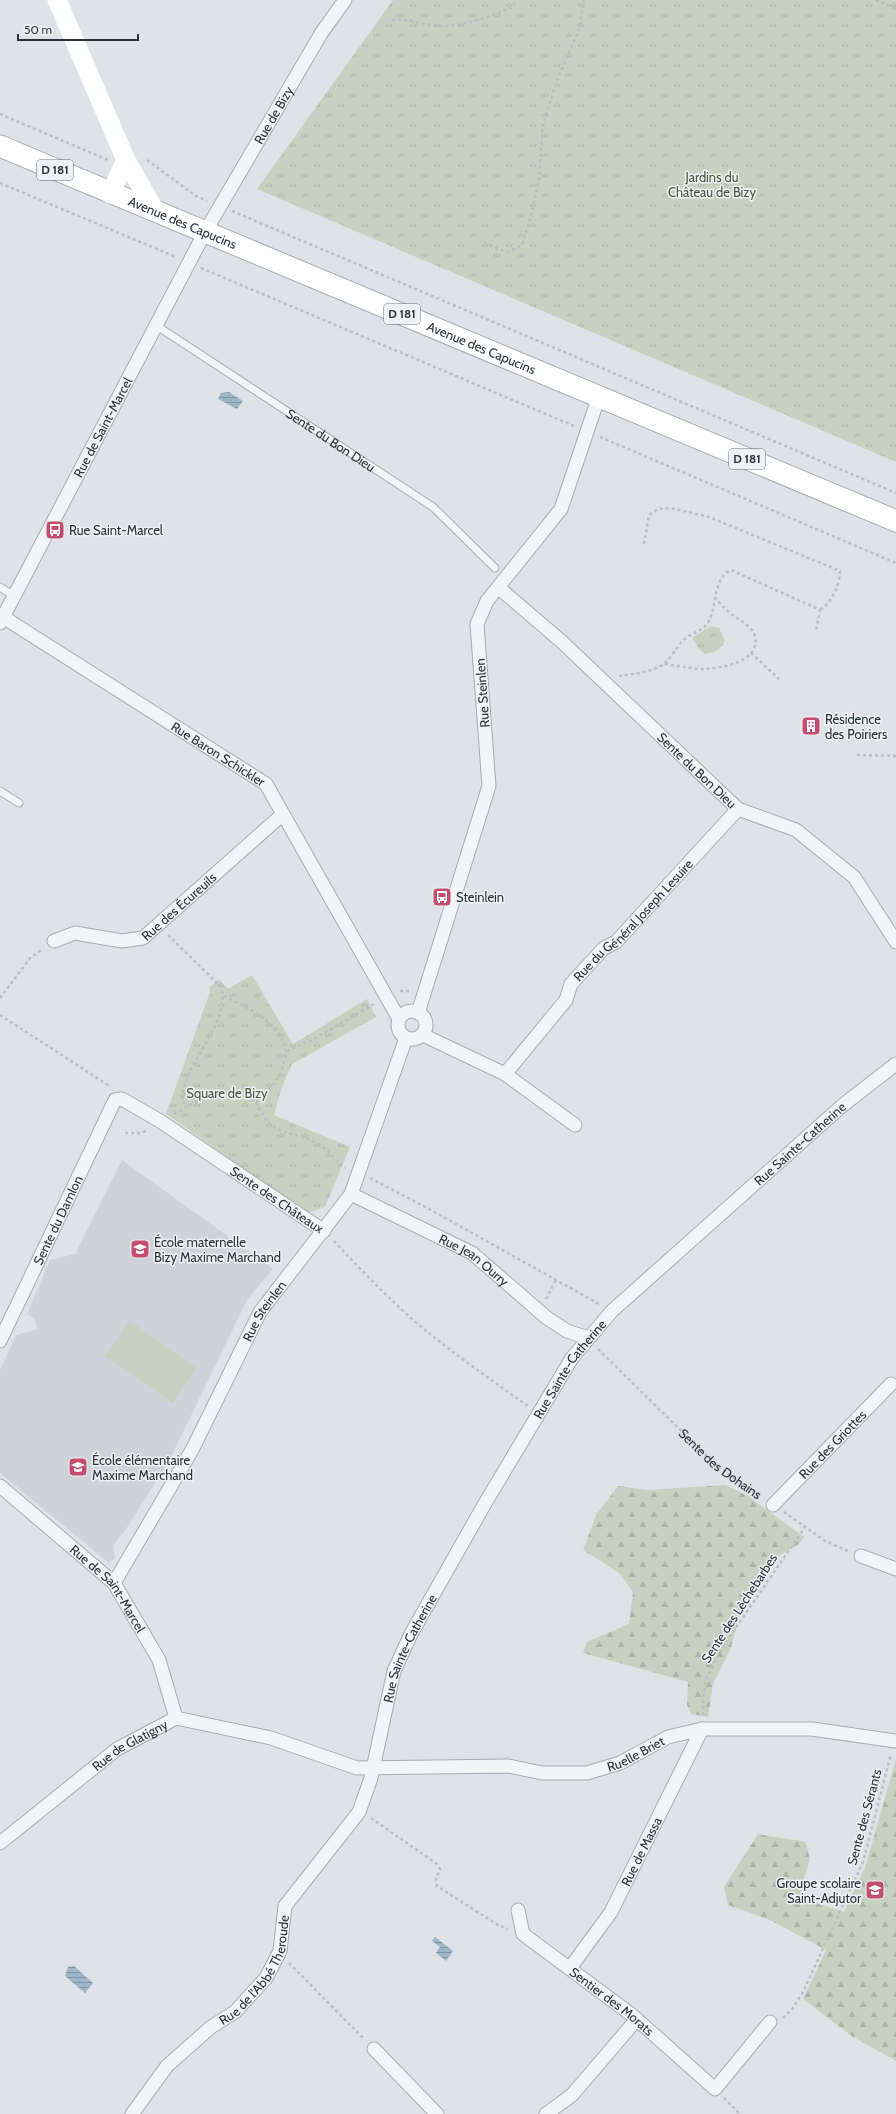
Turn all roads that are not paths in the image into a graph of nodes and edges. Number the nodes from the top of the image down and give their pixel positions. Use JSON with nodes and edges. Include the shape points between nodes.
{"nodes":[{"id":1,"x":56,"y":0,"type":"edge"},
{"id":2,"x":346,"y":0,"type":"edge"},
{"id":3,"x":0,"y":146,"type":"edge"},
{"id":4,"x":126,"y":160,"type":"junction"},
{"id":5,"x":110,"y":194,"type":"junction"},
{"id":6,"x":155,"y":211,"type":"junction"},
{"id":7,"x":205,"y":232,"type":"junction"},
{"id":8,"x":157,"y":326,"type":"junction"},
{"id":9,"x":599,"y":396,"type":"junction"},
{"id":10,"x":896,"y":521,"type":"edge"},
{"id":11,"x":495,"y":568,"type":"dead end"},
{"id":12,"x":0,"y":587,"type":"edge"},
{"id":13,"x":499,"y":588,"type":"junction"},
{"id":14,"x":14,"y":596,"type":"junction"},
{"id":15,"x":2,"y":620,"type":"edge"},
{"id":16,"x":0,"y":791,"type":"edge"},
{"id":17,"x":19,"y":803,"type":"dead end"},
{"id":18,"x":738,"y":808,"type":"junction"},
{"id":19,"x":284,"y":814,"type":"junction"},
{"id":20,"x":54,"y":941,"type":"road end"},
{"id":21,"x":896,"y":942,"type":"edge"},
{"id":22,"x":418,"y":1013,"type":"junction"},
{"id":23,"x":399,"y":1019,"type":"junction"},
{"id":24,"x":423,"y":1035,"type":"junction"},
{"id":25,"x":406,"y":1038,"type":"junction"},
{"id":26,"x":896,"y":1064,"type":"edge"},
{"id":27,"x":504,"y":1074,"type":"junction"},
{"id":28,"x":115,"y":1100,"type":"joint"},
{"id":29,"x":576,"y":1125,"type":"dead end"},
{"id":30,"x":351,"y":1194,"type":"junction"},
{"id":31,"x":324,"y":1231,"type":"junction"},
{"id":32,"x":588,"y":1338,"type":"junction"},
{"id":33,"x":0,"y":1341,"type":"edge"},
{"id":34,"x":891,"y":1384,"type":"dead end"},
{"id":35,"x":0,"y":1486,"type":"edge"},
{"id":36,"x":773,"y":1505,"type":"road end"},
{"id":37,"x":861,"y":1556,"type":"road end"},
{"id":38,"x":896,"y":1569,"type":"edge"},
{"id":39,"x":114,"y":1583,"type":"junction"},
{"id":40,"x":176,"y":1718,"type":"junction"},
{"id":41,"x":702,"y":1729,"type":"junction"},
{"id":42,"x":895,"y":1740,"type":"edge"},
{"id":43,"x":373,"y":1767,"type":"junction"},
{"id":44,"x":0,"y":1843,"type":"edge"},
{"id":45,"x":518,"y":1910,"type":"dead end"},
{"id":46,"x":570,"y":1968,"type":"junction"},
{"id":47,"x":637,"y":2019,"type":"junction"},
{"id":48,"x":770,"y":2022,"type":"road end"},
{"id":49,"x":374,"y":2049,"type":"road end"},
{"id":50,"x":132,"y":2114,"type":"edge"},
{"id":51,"x":437,"y":2114,"type":"edge"},
{"id":52,"x":546,"y":2114,"type":"edge"}],
"edges":[{"from":1,"to":4,"type":"main road"},
{"from":2,"to":7,"type":"street","name":"Rue de Bizy","via":[[322,32]]},
{"from":3,"to":5,"type":"main road","name":"Avenue des Capucins","number":"D 181"},
{"from":4,"to":5,"type":"main road"},
{"from":4,"to":6,"type":"main road"},
{"from":5,"to":6,"type":"main road","name":"Avenue des Capucins","number":"D 181"},
{"from":6,"to":7,"type":"main road","name":"Avenue des Capucins","number":"D 181"},
{"from":7,"to":8,"type":"street","name":"Rue de Saint-Marcel"},
{"from":7,"to":9,"type":"main road","name":"Avenue des Capucins","number":"D 181"},
{"from":8,"to":11,"type":"lane","name":"Sente du Bon Dieu","via":[[433,507]]},
{"from":8,"to":14,"type":"street","name":"Rue de Saint-Marcel"},
{"from":9,"to":10,"type":"main road","name":"Avenue des Capucins","number":"D 181"},
{"from":9,"to":13,"type":"street","name":"Rue Steinlen","via":[[561,509]]},
{"from":12,"to":14,"type":"lane"},
{"from":13,"to":18,"type":"street","name":"Sente du Bon Dieu","via":[[562,641]]},
{"from":13,"to":22,"type":"street","name":"Rue Steinlen","via":[[487,601],[477,624],[489,786]]},
{"from":14,"to":15,"type":"street","name":"Rue de Saint-Marcel"},
{"from":15,"to":19,"type":"street","name":"Rue Baron Schickler","via":[[266,784]]},
{"from":16,"to":17,"type":"lane"},
{"from":18,"to":21,"type":"street","name":"Sente du Bon Dieu","via":[[796,830],[854,877]]},
{"from":18,"to":27,"type":"street","name":"Rue du Général Joseph Lesuire","via":[[616,942],[604,948],[571,984],[566,1000]]},
{"from":19,"to":20,"type":"street","name":"Rue des Écureuils","via":[[143,938],[122,941],[75,933]]},
{"from":19,"to":23,"type":"street","name":"Rue Baron Schickler"},
{"from":22,"to":23,"type":"street","via":[[407,1012]]},
{"from":22,"to":24,"type":"street","via":[[426,1023]]},
{"from":23,"to":25,"type":"street","via":[[398,1030]]},
{"from":24,"to":25,"type":"street","via":[[415,1039]]},
{"from":24,"to":27,"type":"street"},
{"from":25,"to":30,"type":"street","name":"Rue Steinlen"},
{"from":26,"to":32,"type":"street","name":"Rue Sainte-Catherine","via":[[843,1105],[612,1311]]},
{"from":27,"to":29,"type":"street"},
{"from":28,"to":31,"type":"street","name":"Sente des Châteaux","via":[[122,1099],[160,1121]]},
{"from":28,"to":33,"type":"street","name":"Sente du Damlon"},
{"from":30,"to":31,"type":"street","name":"Rue Steinlen"},
{"from":30,"to":32,"type":"street","name":"Rue Jean Ourry","via":[[472,1253],[547,1318],[567,1331]]},
{"from":31,"to":39,"type":"street","name":"Rue Steinlen","via":[[260,1312],[192,1450]]},
{"from":32,"to":43,"type":"street","name":"Rue Sainte-Catherine","via":[[572,1358],[538,1413],[410,1634],[394,1671]]},
{"from":34,"to":36,"type":"street","name":"Rue des Griottes"},
{"from":35,"to":39,"type":"street","name":"Rue de Saint-Marcel"},
{"from":37,"to":38,"type":"street"},
{"from":39,"to":40,"type":"street","name":"Rue de Saint-Marcel","via":[[159,1660]]},
{"from":40,"to":43,"type":"street","name":"Rue de Glatigny","via":[[271,1738],[357,1768]]},
{"from":40,"to":44,"type":"street","name":"Rue de Glatigny","via":[[117,1750]]},
{"from":41,"to":42,"type":"street","name":"Ruelle Briet","via":[[812,1729]]},
{"from":41,"to":43,"type":"street","name":"Ruelle Briet","via":[[668,1736],[620,1763],[587,1773],[542,1773],[508,1766]]},
{"from":41,"to":46,"type":"street","name":"Rue de Massa","via":[[611,1912]]},
{"from":43,"to":50,"type":"street","name":"Rue de l'Abbé Theroude","via":[[359,1810],[285,1906],[280,1951],[266,1978],[235,2012],[211,2028],[168,2066]]},
{"from":45,"to":46,"type":"street","name":"Sentier des Morats","via":[[523,1934]]},
{"from":46,"to":47,"type":"street","name":"Sentier des Morats"},
{"from":47,"to":48,"type":"street","name":"Sentier des Morats","via":[[715,2089]]},
{"from":47,"to":52,"type":"street","via":[[572,2095]]},
{"from":49,"to":51,"type":"street"}]}
